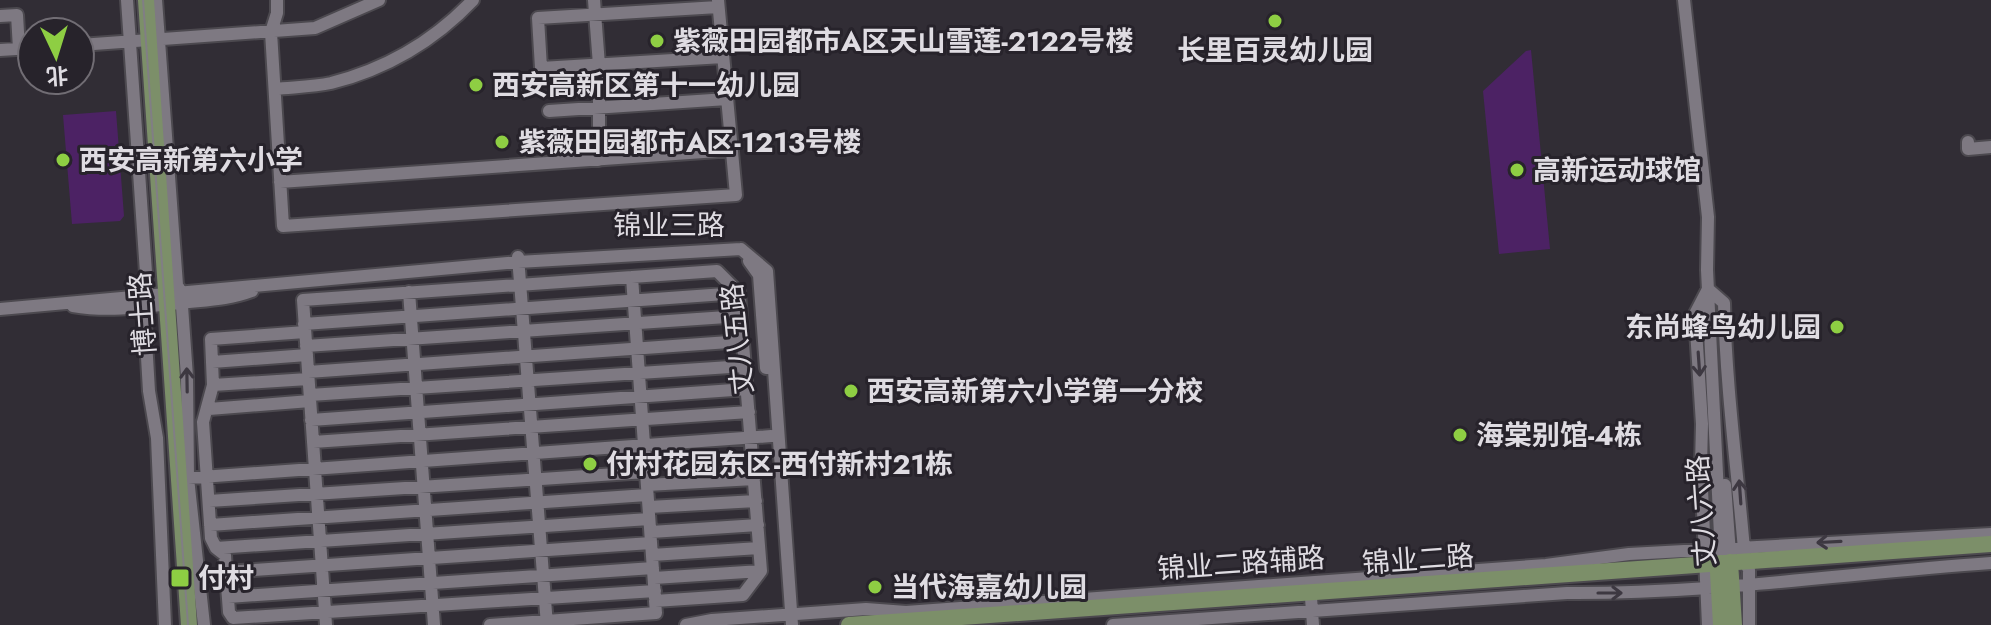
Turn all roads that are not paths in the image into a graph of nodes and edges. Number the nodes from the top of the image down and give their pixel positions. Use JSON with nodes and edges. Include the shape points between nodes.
{"nodes":[{"id":1,"x":16,"y":0,"type":"edge"},
{"id":2,"x":127,"y":0,"type":"edge"},
{"id":3,"x":137,"y":0,"type":"edge"},
{"id":4,"x":146,"y":0,"type":"edge"},
{"id":5,"x":156,"y":0,"type":"edge"},
{"id":6,"x":277,"y":0,"type":"edge"},
{"id":7,"x":379,"y":0,"type":"edge"},
{"id":8,"x":473,"y":0,"type":"edge"},
{"id":9,"x":594,"y":0,"type":"edge"},
{"id":10,"x":1684,"y":0,"type":"edge"},
{"id":11,"x":718,"y":4,"type":"edge"},
{"id":12,"x":17,"y":15,"type":"joint"},
{"id":13,"x":595,"y":15,"type":"junction"},
{"id":14,"x":0,"y":16,"type":"edge"},
{"id":15,"x":271,"y":32,"type":"junction"},
{"id":16,"x":144,"y":41,"type":"junction"},
{"id":17,"x":96,"y":44,"type":"edge"},
{"id":18,"x":723,"y":57,"type":"junction"},
{"id":19,"x":599,"y":65,"type":"junction"},
{"id":20,"x":275,"y":89,"type":"junction"},
{"id":21,"x":727,"y":99,"type":"junction"},
{"id":22,"x":600,"y":108,"type":"junction"},
{"id":23,"x":549,"y":111,"type":"dead end"},
{"id":24,"x":1991,"y":140,"type":"edge"},
{"id":25,"x":1991,"y":147,"type":"edge"},
{"id":26,"x":732,"y":150,"type":"junction"},
{"id":27,"x":599,"y":160,"type":"junction"},
{"id":28,"x":280,"y":182,"type":"junction"},
{"id":29,"x":741,"y":249,"type":"junction"},
{"id":30,"x":518,"y":259,"type":"junction"},
{"id":31,"x":632,"y":277,"type":"junction"},
{"id":32,"x":522,"y":284,"type":"junction"},
{"id":33,"x":1708,"y":289,"type":"junction"},
{"id":34,"x":409,"y":292,"type":"junction"},
{"id":35,"x":739,"y":293,"type":"junction"},
{"id":36,"x":162,"y":295,"type":"junction"},
{"id":37,"x":634,"y":299,"type":"junction"},
{"id":38,"x":0,"y":300,"type":"edge"},
{"id":39,"x":524,"y":308,"type":"junction"},
{"id":40,"x":0,"y":309,"type":"edge"},
{"id":41,"x":741,"y":316,"type":"junction"},
{"id":42,"x":411,"y":317,"type":"junction"},
{"id":43,"x":636,"y":324,"type":"junction"},
{"id":44,"x":305,"y":328,"type":"junction"},
{"id":45,"x":525,"y":332,"type":"junction"},
{"id":46,"x":413,"y":339,"type":"junction"},
{"id":47,"x":743,"y":341,"type":"junction"},
{"id":48,"x":637,"y":348,"type":"junction"},
{"id":49,"x":306,"y":351,"type":"junction"},
{"id":50,"x":527,"y":356,"type":"junction"},
{"id":51,"x":212,"y":362,"type":"junction"},
{"id":52,"x":415,"y":364,"type":"junction"},
{"id":53,"x":745,"y":366,"type":"junction"},
{"id":54,"x":639,"y":372,"type":"junction"},
{"id":55,"x":308,"y":375,"type":"junction"},
{"id":56,"x":528,"y":381,"type":"junction"},
{"id":57,"x":213,"y":385,"type":"junction"},
{"id":58,"x":417,"y":388,"type":"junction"},
{"id":59,"x":747,"y":389,"type":"junction"},
{"id":60,"x":640,"y":396,"type":"junction"},
{"id":61,"x":310,"y":398,"type":"junction"},
{"id":62,"x":530,"y":404,"type":"junction"},
{"id":63,"x":209,"y":409,"type":"junction"},
{"id":64,"x":419,"y":412,"type":"junction"},
{"id":65,"x":749,"y":412,"type":"junction"},
{"id":66,"x":643,"y":419,"type":"junction"},
{"id":67,"x":311,"y":420,"type":"junction"},
{"id":68,"x":532,"y":427,"type":"junction"},
{"id":69,"x":421,"y":435,"type":"junction"},
{"id":70,"x":771,"y":436,"type":"junction"},
{"id":71,"x":751,"y":437,"type":"junction"},
{"id":72,"x":313,"y":442,"type":"junction"},
{"id":73,"x":644,"y":445,"type":"junction"},
{"id":74,"x":533,"y":453,"type":"junction"},
{"id":75,"x":422,"y":460,"type":"junction"},
{"id":76,"x":314,"y":469,"type":"junction"},
{"id":77,"x":207,"y":477,"type":"junction"},
{"id":78,"x":188,"y":478,"type":"junction"},
{"id":79,"x":536,"y":478,"type":"junction"},
{"id":80,"x":754,"y":479,"type":"junction"},
{"id":81,"x":424,"y":486,"type":"junction"},
{"id":82,"x":316,"y":494,"type":"junction"},
{"id":83,"x":209,"y":501,"type":"junction"},
{"id":84,"x":756,"y":501,"type":"junction"},
{"id":85,"x":538,"y":502,"type":"junction"},
{"id":86,"x":426,"y":510,"type":"junction"},
{"id":87,"x":318,"y":518,"type":"junction"},
{"id":88,"x":210,"y":525,"type":"junction"},
{"id":89,"x":758,"y":525,"type":"junction"},
{"id":90,"x":539,"y":526,"type":"junction"},
{"id":91,"x":428,"y":534,"type":"junction"},
{"id":92,"x":1991,"y":534,"type":"edge"},
{"id":93,"x":651,"y":537,"type":"junction"},
{"id":94,"x":320,"y":542,"type":"junction"},
{"id":95,"x":1991,"y":544,"type":"edge"},
{"id":96,"x":216,"y":548,"type":"junction"},
{"id":97,"x":759,"y":548,"type":"junction"},
{"id":98,"x":542,"y":550,"type":"junction"},
{"id":99,"x":1991,"y":553,"type":"edge"},
{"id":100,"x":429,"y":559,"type":"junction"},
{"id":101,"x":1991,"y":563,"type":"edge"},
{"id":102,"x":321,"y":566,"type":"junction"},
{"id":103,"x":1726,"y":567,"type":"junction"},
{"id":104,"x":761,"y":571,"type":"junction"},
{"id":105,"x":226,"y":572,"type":"junction"},
{"id":106,"x":543,"y":576,"type":"junction"},
{"id":107,"x":431,"y":583,"type":"junction"},
{"id":108,"x":323,"y":591,"type":"junction"},
{"id":109,"x":228,"y":597,"type":"junction"},
{"id":110,"x":1311,"y":597,"type":"junction"},
{"id":111,"x":545,"y":598,"type":"junction"},
{"id":112,"x":432,"y":606,"type":"junction"},
{"id":113,"x":325,"y":619,"type":"edge"},
{"id":114,"x":788,"y":620,"type":"edge"},
{"id":115,"x":547,"y":623,"type":"edge"},
{"id":116,"x":165,"y":625,"type":"edge"},
{"id":117,"x":180,"y":625,"type":"edge"},
{"id":118,"x":189,"y":625,"type":"edge"},
{"id":119,"x":204,"y":625,"type":"edge"},
{"id":120,"x":434,"y":625,"type":"edge"},
{"id":121,"x":490,"y":625,"type":"edge"},
{"id":122,"x":686,"y":625,"type":"edge"},
{"id":123,"x":849,"y":625,"type":"edge"},
{"id":124,"x":973,"y":625,"type":"edge"},
{"id":125,"x":1113,"y":625,"type":"edge"},
{"id":126,"x":1313,"y":625,"type":"edge"},
{"id":127,"x":1708,"y":625,"type":"edge"},
{"id":128,"x":1721,"y":625,"type":"edge"},
{"id":129,"x":1734,"y":625,"type":"edge"},
{"id":130,"x":1749,"y":625,"type":"edge"}],
"edges":[{"from":1,"to":12,"type":"street"},
{"from":2,"to":16,"type":"street"},
{"from":3,"to":16,"type":"main road","name":"博士路"},
{"from":4,"to":16,"type":"main road","name":"博士路"},
{"from":5,"to":16,"type":"street"},
{"from":6,"to":15,"type":"street"},
{"from":7,"to":15,"type":"street","via":[[327,24]]},
{"from":8,"to":20,"type":"street","via":[[417,47],[376,68],[329,84]]},
{"from":9,"to":13,"type":"street"},
{"from":10,"to":33,"type":"street","name":"丈八六路","via":[[1708,217]]},
{"from":11,"to":13,"type":"street"},
{"from":11,"to":18,"type":"street"},
{"from":12,"to":14,"type":"street"},
{"from":13,"to":19,"type":"street"},
{"from":13,"to":19,"type":"street","via":[[538,18],[541,68]]},
{"from":15,"to":16,"type":"street"},
{"from":15,"to":20,"type":"street"},
{"from":16,"to":17,"type":"street"},
{"from":16,"to":36,"type":"main road","name":"博士路"},
{"from":18,"to":19,"type":"street"},
{"from":18,"to":21,"type":"street"},
{"from":19,"to":22,"type":"street"},
{"from":20,"to":28,"type":"street"},
{"from":21,"to":22,"type":"street"},
{"from":21,"to":26,"type":"street"},
{"from":22,"to":23,"type":"street"},
{"from":22,"to":27,"type":"street"},
{"from":24,"to":25,"type":"street","via":[[1968,142],[1968,149]]},
{"from":26,"to":27,"type":"street"},
{"from":26,"to":28,"type":"street","via":[[736,195],[283,226]]},
{"from":27,"to":28,"type":"street"},
{"from":29,"to":30,"type":"street","name":"锦业三路","via":[[674,245]]},
{"from":29,"to":70,"type":"street","name":"丈八五路","via":[[759,275]]},
{"from":29,"to":114,"type":"street","name":"丈八五路","via":[[767,271]]},
{"from":30,"to":32,"type":"street"},
{"from":30,"to":36,"type":"street","name":"锦业三路"},
{"from":30,"to":36,"type":"street","name":"锦业三路"},
{"from":31,"to":32,"type":"street"},
{"from":31,"to":35,"type":"street","via":[[717,271]]},
{"from":31,"to":37,"type":"street"},
{"from":32,"to":34,"type":"street"},
{"from":32,"to":39,"type":"street"},
{"from":33,"to":103,"type":"street","name":"丈八六路"},
{"from":33,"to":103,"type":"street","one_way":true,"via":[[1695,314],[1701,466]]},
{"from":103,"to":33,"type":"street","one_way":true,"via":[[1739,479],[1724,303]]},
{"from":34,"to":42,"type":"street"},
{"from":34,"to":44,"type":"street","via":[[303,300]]},
{"from":35,"to":37,"type":"street"},
{"from":35,"to":41,"type":"street"},
{"from":36,"to":38,"type":"street"},
{"from":36,"to":40,"type":"street"},
{"from":78,"to":36,"type":"street","one_way":true,"via":[[187,377]]},
{"from":36,"to":116,"type":"street","via":[[149,391],[157,438]]},
{"from":36,"to":117,"type":"main road","name":"博士路"},
{"from":36,"to":118,"type":"main road","name":"博士路"},
{"from":37,"to":39,"type":"street"},
{"from":37,"to":43,"type":"street"},
{"from":39,"to":42,"type":"street"},
{"from":39,"to":45,"type":"street"},
{"from":41,"to":43,"type":"street"},
{"from":41,"to":47,"type":"street"},
{"from":42,"to":44,"type":"street"},
{"from":42,"to":46,"type":"street"},
{"from":43,"to":45,"type":"street"},
{"from":43,"to":48,"type":"street"},
{"from":44,"to":49,"type":"street"},
{"from":44,"to":51,"type":"street","via":[[211,339]]},
{"from":45,"to":46,"type":"street"},
{"from":45,"to":50,"type":"street"},
{"from":46,"to":49,"type":"street"},
{"from":46,"to":52,"type":"street"},
{"from":47,"to":48,"type":"street"},
{"from":47,"to":53,"type":"street"},
{"from":48,"to":50,"type":"street"},
{"from":48,"to":54,"type":"street"},
{"from":49,"to":51,"type":"street"},
{"from":49,"to":55,"type":"street"},
{"from":50,"to":52,"type":"street"},
{"from":50,"to":56,"type":"street"},
{"from":51,"to":57,"type":"street"},
{"from":52,"to":55,"type":"street"},
{"from":52,"to":58,"type":"street"},
{"from":53,"to":54,"type":"street"},
{"from":53,"to":59,"type":"street"},
{"from":54,"to":56,"type":"street"},
{"from":54,"to":60,"type":"street"},
{"from":55,"to":57,"type":"street"},
{"from":55,"to":61,"type":"street"},
{"from":56,"to":58,"type":"street"},
{"from":56,"to":62,"type":"street"},
{"from":57,"to":63,"type":"street"},
{"from":58,"to":61,"type":"street"},
{"from":58,"to":64,"type":"street"},
{"from":59,"to":60,"type":"street"},
{"from":59,"to":65,"type":"street"},
{"from":60,"to":62,"type":"street"},
{"from":60,"to":66,"type":"street"},
{"from":61,"to":63,"type":"street"},
{"from":61,"to":67,"type":"street"},
{"from":62,"to":64,"type":"street"},
{"from":62,"to":68,"type":"street"},
{"from":63,"to":77,"type":"street","via":[[203,422]]},
{"from":64,"to":67,"type":"street"},
{"from":64,"to":69,"type":"street"},
{"from":65,"to":66,"type":"street"},
{"from":65,"to":71,"type":"street"},
{"from":66,"to":68,"type":"street"},
{"from":66,"to":73,"type":"street"},
{"from":67,"to":72,"type":"street"},
{"from":68,"to":69,"type":"street"},
{"from":68,"to":74,"type":"street"},
{"from":69,"to":72,"type":"street"},
{"from":69,"to":75,"type":"street"},
{"from":70,"to":71,"type":"street"},
{"from":70,"to":114,"type":"street","name":"丈八五路"},
{"from":71,"to":73,"type":"street"},
{"from":71,"to":80,"type":"street"},
{"from":72,"to":76,"type":"street"},
{"from":73,"to":74,"type":"street"},
{"from":73,"to":93,"type":"street"},
{"from":74,"to":75,"type":"street"},
{"from":74,"to":79,"type":"street"},
{"from":75,"to":76,"type":"street"},
{"from":75,"to":81,"type":"street"},
{"from":76,"to":77,"type":"street"},
{"from":76,"to":82,"type":"street"},
{"from":77,"to":78,"type":"street"},
{"from":77,"to":83,"type":"street"},
{"from":78,"to":119,"type":"street"},
{"from":79,"to":81,"type":"street"},
{"from":79,"to":85,"type":"street"},
{"from":79,"to":93,"type":"street"},
{"from":80,"to":84,"type":"street"},
{"from":80,"to":93,"type":"street"},
{"from":81,"to":82,"type":"street"},
{"from":81,"to":86,"type":"street"},
{"from":82,"to":83,"type":"street"},
{"from":82,"to":87,"type":"street"},
{"from":83,"to":88,"type":"street"},
{"from":84,"to":89,"type":"street"},
{"from":84,"to":93,"type":"street"},
{"from":85,"to":86,"type":"street"},
{"from":85,"to":90,"type":"street"},
{"from":85,"to":93,"type":"street"},
{"from":86,"to":87,"type":"street"},
{"from":86,"to":91,"type":"street"},
{"from":87,"to":88,"type":"street"},
{"from":87,"to":94,"type":"street"},
{"from":88,"to":96,"type":"street"},
{"from":89,"to":93,"type":"street"},
{"from":89,"to":97,"type":"street"},
{"from":90,"to":91,"type":"street"},
{"from":90,"to":93,"type":"street"},
{"from":90,"to":98,"type":"street"},
{"from":91,"to":94,"type":"street"},
{"from":91,"to":100,"type":"street"},
{"from":92,"to":103,"type":"street","name":"锦业二路辅路","one_way":true},
{"from":93,"to":97,"type":"street"},
{"from":93,"to":98,"type":"street"},
{"from":93,"to":104,"type":"street"},
{"from":93,"to":104,"type":"street","via":[[743,595]]},
{"from":93,"to":106,"type":"street"},
{"from":93,"to":111,"type":"street"},
{"from":93,"to":115,"type":"street","via":[[656,613]]},
{"from":94,"to":96,"type":"street"},
{"from":94,"to":102,"type":"street"},
{"from":95,"to":103,"type":"main road","name":"锦业二路"},
{"from":96,"to":105,"type":"street","via":[[225,555]]},
{"from":97,"to":104,"type":"street"},
{"from":98,"to":100,"type":"street"},
{"from":98,"to":106,"type":"street"},
{"from":99,"to":103,"type":"main road","name":"锦业二路"},
{"from":100,"to":102,"type":"street"},
{"from":100,"to":107,"type":"street"},
{"from":101,"to":103,"type":"street","name":"锦业二路辅路"},
{"from":102,"to":105,"type":"street"},
{"from":102,"to":108,"type":"street"},
{"from":103,"to":110,"type":"main road","name":"锦业二路"},
{"from":103,"to":110,"type":"street","name":"锦业二路辅路","via":[[1629,554]]},
{"from":103,"to":127,"type":"street"},
{"from":103,"to":128,"type":"main road","name":"丈八六路"},
{"from":103,"to":129,"type":"main road","name":"丈八六路"},
{"from":103,"to":130,"type":"street"},
{"from":105,"to":109,"type":"street"},
{"from":106,"to":107,"type":"street"},
{"from":106,"to":111,"type":"street"},
{"from":107,"to":108,"type":"street"},
{"from":107,"to":112,"type":"street"},
{"from":108,"to":109,"type":"street"},
{"from":108,"to":113,"type":"street"},
{"from":109,"to":113,"type":"street","via":[[233,618]]},
{"from":110,"to":114,"type":"street","name":"锦业二路辅路","via":[[906,612],[866,609]]},
{"from":110,"to":123,"type":"main road","name":"锦业二路"},
{"from":110,"to":124,"type":"main road","name":"锦业二路"},
{"from":110,"to":125,"type":"street","name":"锦业二路辅路"},
{"from":110,"to":126,"type":"street"},
{"from":111,"to":112,"type":"street"},
{"from":111,"to":115,"type":"street"},
{"from":112,"to":113,"type":"street"},
{"from":112,"to":120,"type":"street"},
{"from":114,"to":122,"type":"street","name":"锦业二路辅路"},
{"from":115,"to":121,"type":"street"}]}
